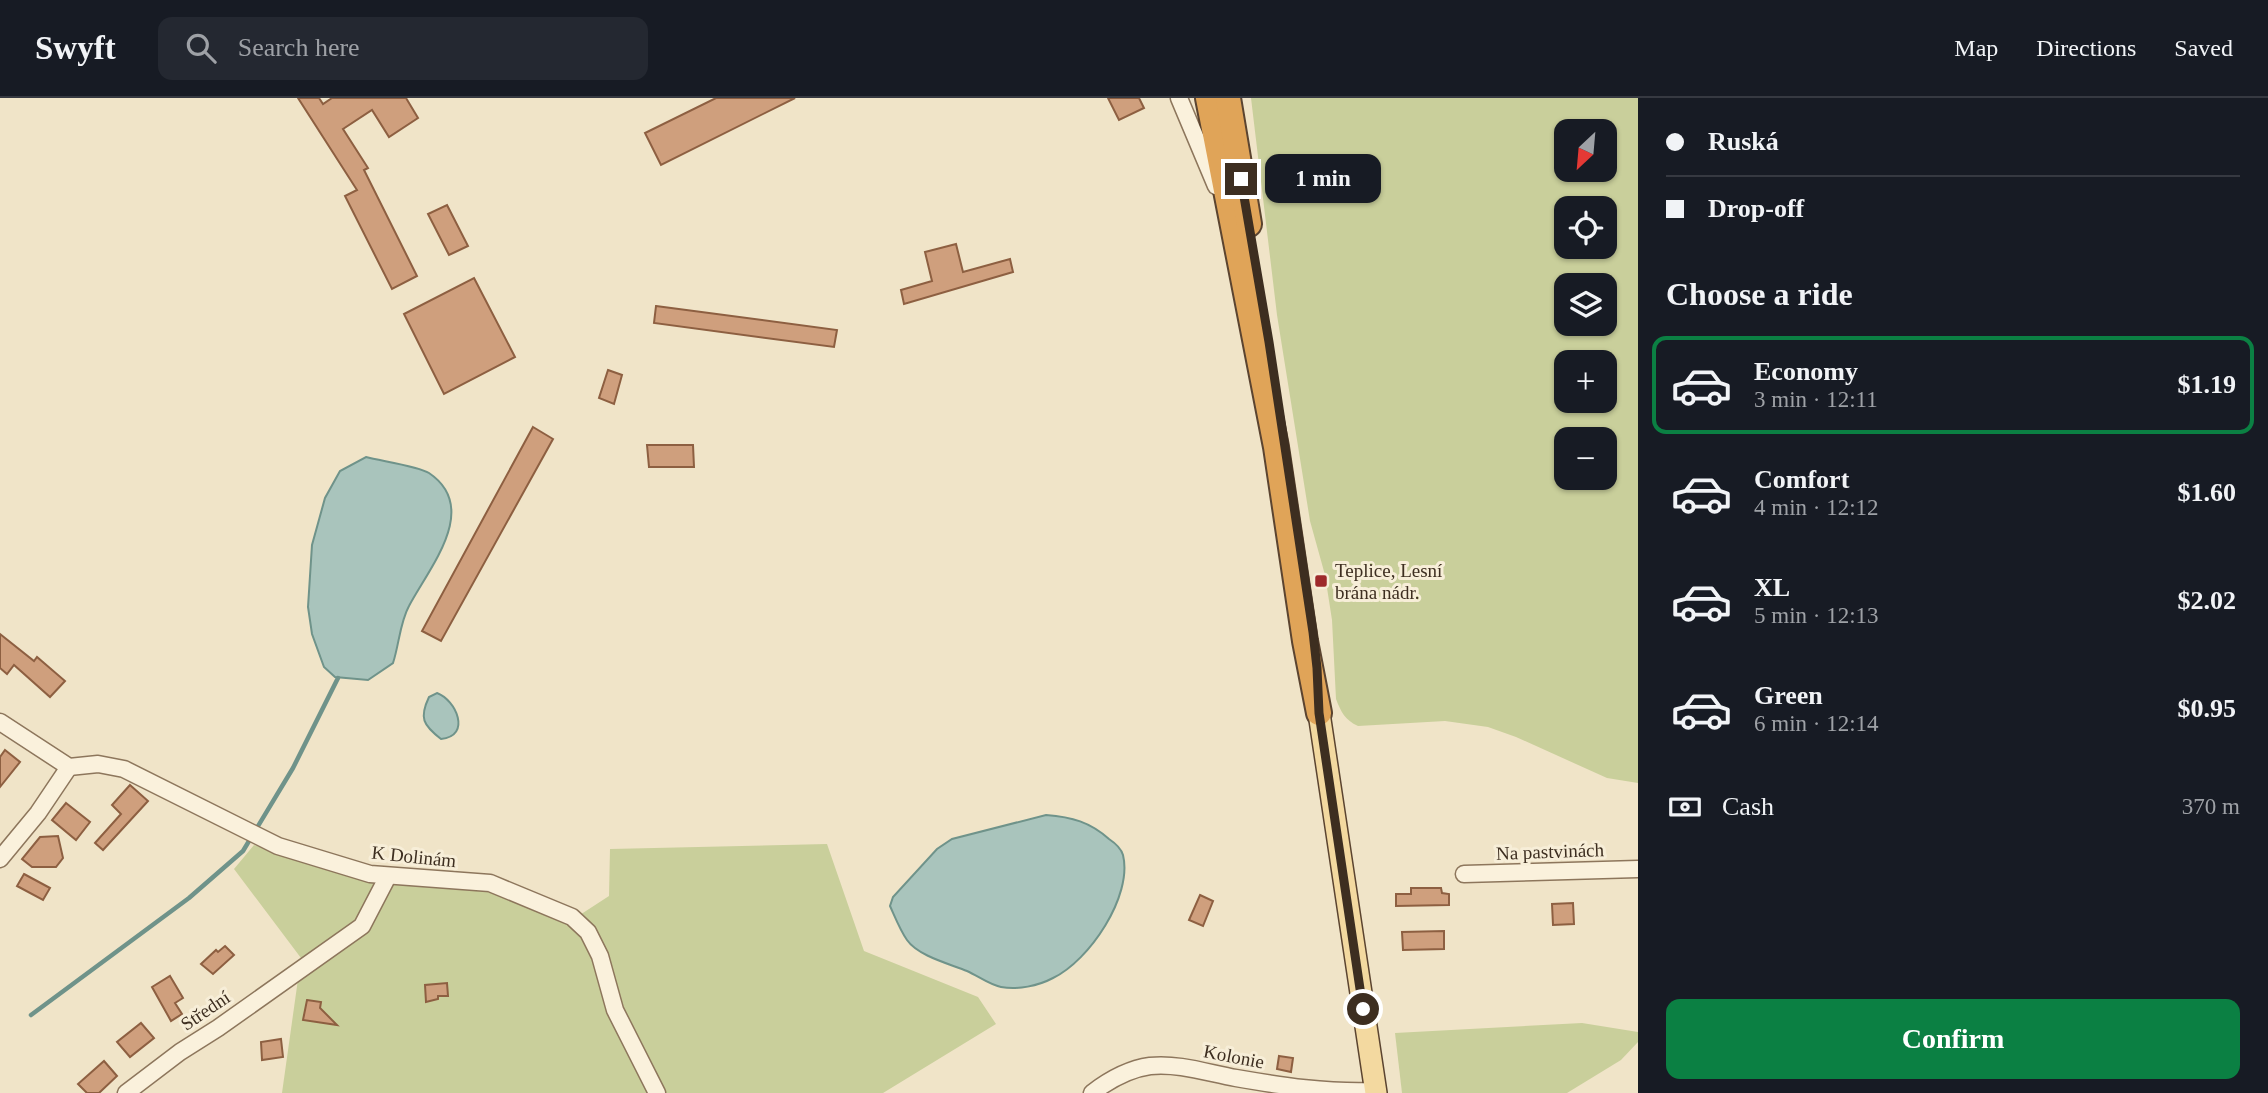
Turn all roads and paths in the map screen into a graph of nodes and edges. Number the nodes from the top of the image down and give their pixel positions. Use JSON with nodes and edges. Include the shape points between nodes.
{"nodes":[{"id":1,"x":1179,"y":98,"type":"edge"},
{"id":2,"x":1208,"y":98,"type":"edge"},
{"id":3,"x":1228,"y":98,"type":"edge"},
{"id":4,"x":1237,"y":246,"type":"junction"},
{"id":5,"x":1319,"y":713,"type":"junction"},
{"id":6,"x":0,"y":722,"type":"edge"},
{"id":7,"x":69,"y":767,"type":"junction"},
{"id":8,"x":0,"y":859,"type":"edge"},
{"id":9,"x":1638,"y":869,"type":"edge"},
{"id":10,"x":1464,"y":874,"type":"dead end"},
{"id":11,"x":388,"y":876,"type":"junction"},
{"id":12,"x":1376,"y":1092,"type":"edge"},
{"id":13,"x":126,"y":1093,"type":"edge"},
{"id":14,"x":657,"y":1093,"type":"edge"},
{"id":15,"x":1092,"y":1093,"type":"edge"}],
"edges":[{"from":1,"to":4,"type":"street"},
{"from":2,"to":4,"type":"highway"},
{"from":3,"to":5,"type":"highway","via":[[1312,627]]},
{"from":4,"to":5,"type":"highway","via":[[1275,435]]},
{"from":5,"to":12,"type":"main road"},
{"from":6,"to":7,"type":"street"},
{"from":7,"to":8,"type":"street"},
{"from":7,"to":11,"type":"street","name":"K Dolinám","via":[[98,764],[124,769],[278,846]]},
{"from":9,"to":10,"type":"street","name":"Na pastvinách"},
{"from":11,"to":13,"type":"street","name":"Střední","via":[[362,926]]},
{"from":11,"to":14,"type":"street","name":"K Dolinám","via":[[491,883],[572,917],[588,932],[600,956],[615,1010]]},
{"from":12,"to":15,"type":"street","name":"Kolonie","via":[[1280,1086],[1178,1066],[1149,1066],[1113,1078]]}]}
